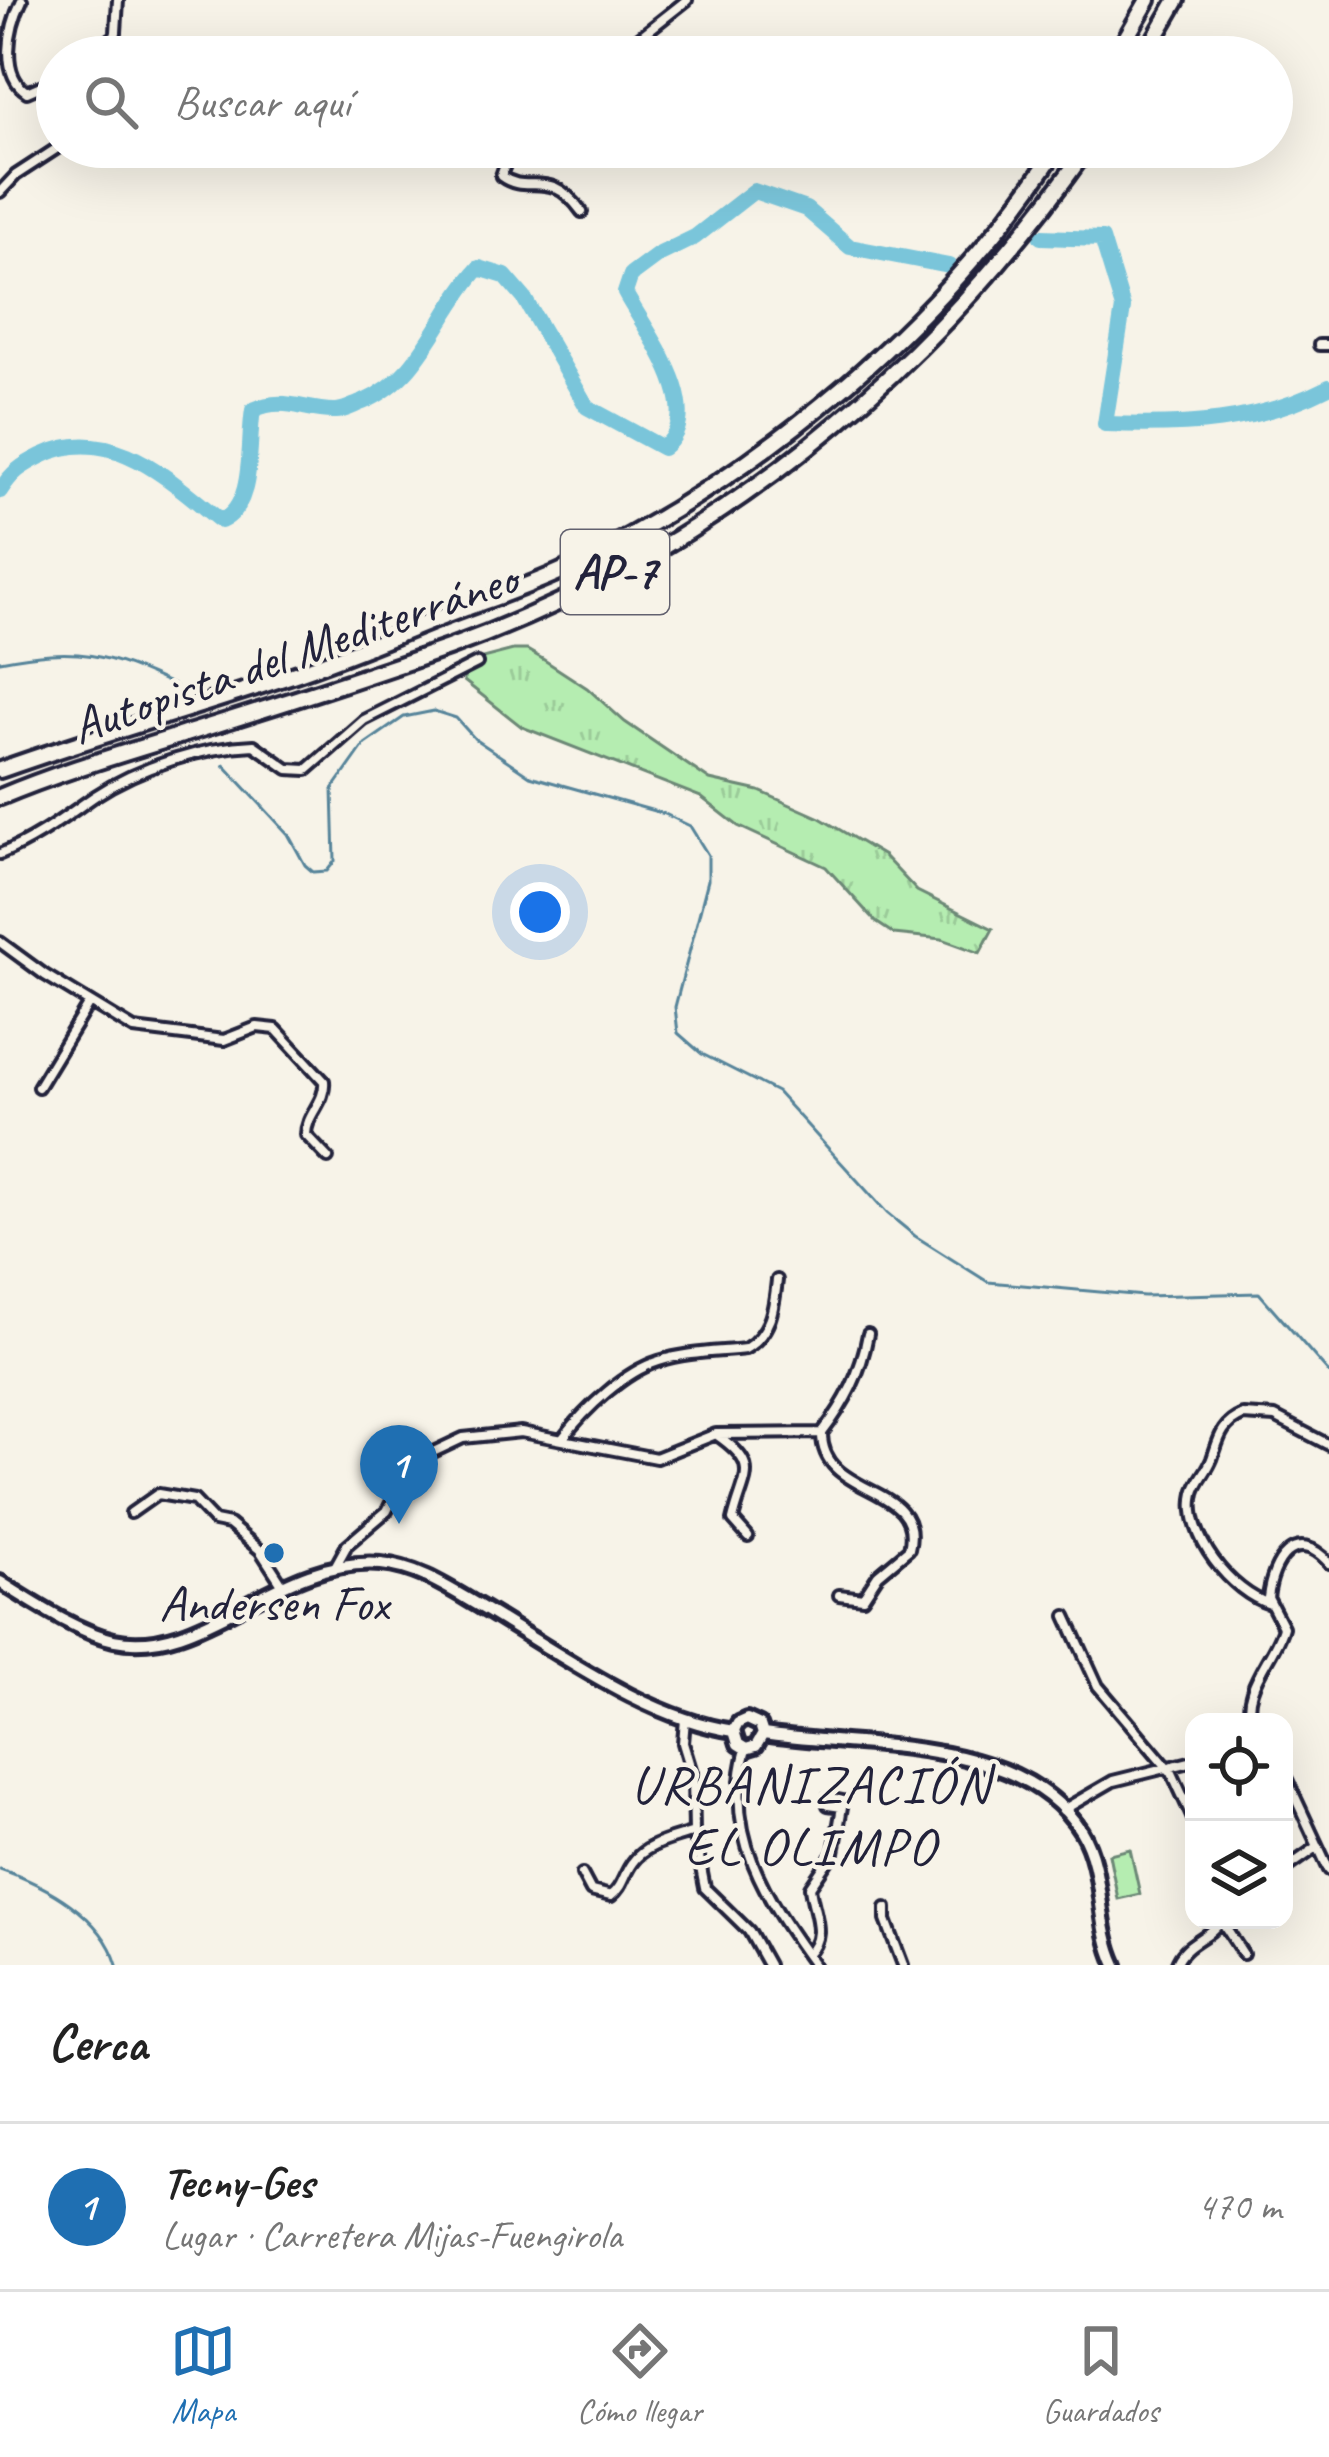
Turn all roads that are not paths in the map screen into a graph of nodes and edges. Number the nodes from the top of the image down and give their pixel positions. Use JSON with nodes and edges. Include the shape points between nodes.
{"nodes":[{"id":1,"x":22,"y":0,"type":"edge"},
{"id":2,"x":118,"y":0,"type":"edge"},
{"id":3,"x":687,"y":0,"type":"edge"},
{"id":4,"x":1148,"y":0,"type":"edge"},
{"id":5,"x":1177,"y":0,"type":"edge"},
{"id":6,"x":116,"y":32,"type":"junction"},
{"id":7,"x":112,"y":36,"type":"edge"},
{"id":8,"x":115,"y":36,"type":"edge"},
{"id":9,"x":641,"y":36,"type":"edge"},
{"id":10,"x":1127,"y":36,"type":"edge"},
{"id":11,"x":1156,"y":36,"type":"edge"},
{"id":12,"x":36,"y":88,"type":"edge"},
{"id":13,"x":36,"y":163,"type":"edge"},
{"id":14,"x":503,"y":168,"type":"edge"},
{"id":15,"x":1045,"y":168,"type":"edge"},
{"id":16,"x":1072,"y":168,"type":"edge"},
{"id":17,"x":0,"y":192,"type":"edge"},
{"id":18,"x":582,"y":212,"type":"dead end"},
{"id":19,"x":477,"y":664,"type":"dead end"},
{"id":20,"x":0,"y":770,"type":"edge"},
{"id":21,"x":0,"y":797,"type":"edge"},
{"id":22,"x":0,"y":854,"type":"edge"},
{"id":23,"x":0,"y":942,"type":"edge"},
{"id":24,"x":89,"y":1003,"type":"junction"},
{"id":25,"x":38,"y":1087,"type":"dead end"},
{"id":26,"x":328,"y":1158,"type":"dead end"},
{"id":27,"x":777,"y":1280,"type":"dead end"},
{"id":28,"x":868,"y":1334,"type":"dead end"},
{"id":29,"x":822,"y":1433,"type":"junction"},
{"id":30,"x":716,"y":1434,"type":"junction"},
{"id":31,"x":563,"y":1438,"type":"junction"},
{"id":32,"x":1329,"y":1445,"type":"edge"},
{"id":33,"x":131,"y":1513,"type":"dead end"},
{"id":34,"x":748,"y":1537,"type":"dead end"},
{"id":35,"x":1329,"y":1563,"type":"edge"},
{"id":36,"x":336,"y":1565,"type":"junction"},
{"id":37,"x":0,"y":1582,"type":"edge"},
{"id":38,"x":282,"y":1584,"type":"junction"},
{"id":39,"x":839,"y":1595,"type":"dead end"},
{"id":40,"x":1270,"y":1604,"type":"junction"},
{"id":41,"x":1066,"y":1616,"type":"dead end"},
{"id":42,"x":1248,"y":1713,"type":"edge"},
{"id":43,"x":685,"y":1719,"type":"junction"},
{"id":44,"x":734,"y":1731,"type":"junction"},
{"id":45,"x":763,"y":1734,"type":"junction"},
{"id":46,"x":746,"y":1749,"type":"junction"},
{"id":47,"x":1185,"y":1763,"type":"edge"},
{"id":48,"x":1167,"y":1768,"type":"junction"},
{"id":49,"x":1293,"y":1793,"type":"edge"},
{"id":50,"x":1185,"y":1803,"type":"edge"},
{"id":51,"x":842,"y":1807,"type":"dead end"},
{"id":52,"x":1063,"y":1810,"type":"junction"},
{"id":53,"x":694,"y":1832,"type":"junction"},
{"id":54,"x":1317,"y":1847,"type":"junction"},
{"id":55,"x":1293,"y":1864,"type":"edge"},
{"id":56,"x":1329,"y":1870,"type":"edge"},
{"id":57,"x":582,"y":1874,"type":"dead end"},
{"id":58,"x":886,"y":1908,"type":"dead end"},
{"id":59,"x":1215,"y":1929,"type":"edge"},
{"id":60,"x":1227,"y":1929,"type":"edge"},
{"id":61,"x":1243,"y":1954,"type":"dead end"},
{"id":62,"x":807,"y":1955,"type":"junction"},
{"id":63,"x":767,"y":1965,"type":"edge"},
{"id":64,"x":814,"y":1965,"type":"edge"},
{"id":65,"x":903,"y":1965,"type":"edge"},
{"id":66,"x":1116,"y":1965,"type":"edge"},
{"id":67,"x":1176,"y":1965,"type":"edge"}],
"edges":[{"from":1,"to":12,"type":"street","via":[[4,72],[14,86]]},
{"from":2,"to":6,"type":"street"},
{"from":3,"to":9,"type":"street"},
{"from":4,"to":10,"type":"highway"},
{"from":5,"to":11,"type":"highway"},
{"from":6,"to":7,"type":"street"},
{"from":6,"to":8,"type":"street"},
{"from":13,"to":17,"type":"street"},
{"from":14,"to":18,"type":"street","via":[[505,180],[549,183]]},
{"from":15,"to":20,"type":"highway","name":"Autopista del Mediterráneo","number":"AP-7","via":[[949,284],[879,353],[714,485],[573,566],[280,680]]},
{"from":16,"to":21,"type":"highway","name":"Autopista del Mediterráneo","number":"AP-7","via":[[985,282],[904,367],[713,516],[584,590],[454,646]]},
{"from":19,"to":22,"type":"street","via":[[364,720],[308,770],[288,769],[254,745],[166,764],[98,794],[51,830]]},
{"from":23,"to":24,"type":"street"},
{"from":24,"to":25,"type":"street"},
{"from":24,"to":26,"type":"street","via":[[134,1029],[224,1040],[257,1027],[283,1034],[324,1082],[306,1135]]},
{"from":27,"to":31,"type":"street","via":[[772,1313],[754,1344],[660,1360],[586,1411]]},
{"from":28,"to":29,"type":"street","via":[[857,1378]]},
{"from":29,"to":30,"type":"street"},
{"from":29,"to":39,"type":"street","via":[[828,1460],[854,1484],[892,1499],[912,1535],[910,1549],[863,1598]]},
{"from":30,"to":31,"type":"street","via":[[656,1458]]},
{"from":30,"to":34,"type":"street","via":[[746,1463],[733,1520]]},
{"from":31,"to":36,"type":"street","via":[[502,1432],[420,1455],[387,1511]]},
{"from":32,"to":40,"type":"street","via":[[1275,1417],[1244,1415],[1221,1433],[1196,1489],[1194,1510],[1212,1558],[1242,1592]]},
{"from":33,"to":38,"type":"street","via":[[158,1494],[194,1500],[260,1550]]},
{"from":35,"to":40,"type":"street","via":[[1312,1547],[1296,1547],[1275,1568]]},
{"from":36,"to":38,"type":"main road"},
{"from":36,"to":43,"type":"main road","via":[[423,1574]]},
{"from":37,"to":38,"type":"main road","via":[[91,1632],[129,1642],[189,1631]]},
{"from":40,"to":42,"type":"street","via":[[1283,1627]]},
{"from":41,"to":48,"type":"street","via":[[1098,1686]]},
{"from":43,"to":44,"type":"main road"},
{"from":43,"to":53,"type":"street"},
{"from":44,"to":45,"type":"main road","via":[[747,1719]]},
{"from":44,"to":46,"type":"main road"},
{"from":45,"to":46,"type":"main road"},
{"from":45,"to":52,"type":"main road","via":[[981,1761],[1025,1780]]},
{"from":46,"to":62,"type":"street","via":[[739,1808],[749,1858]]},
{"from":47,"to":48,"type":"street"},
{"from":48,"to":50,"type":"street"},
{"from":48,"to":52,"type":"street","via":[[1113,1781]]},
{"from":49,"to":54,"type":"street"},
{"from":51,"to":62,"type":"street","via":[[834,1852],[810,1887],[820,1933]]},
{"from":52,"to":66,"type":"main road","via":[[1088,1846]]},
{"from":53,"to":57,"type":"street","via":[[648,1848],[611,1896],[592,1891]]},
{"from":53,"to":63,"type":"street","via":[[705,1888],[749,1931]]},
{"from":54,"to":55,"type":"street"},
{"from":54,"to":56,"type":"street"},
{"from":58,"to":65,"type":"street"},
{"from":59,"to":67,"type":"street","via":[[1182,1950]]},
{"from":60,"to":61,"type":"street"},
{"from":62,"to":64,"type":"street"}]}
